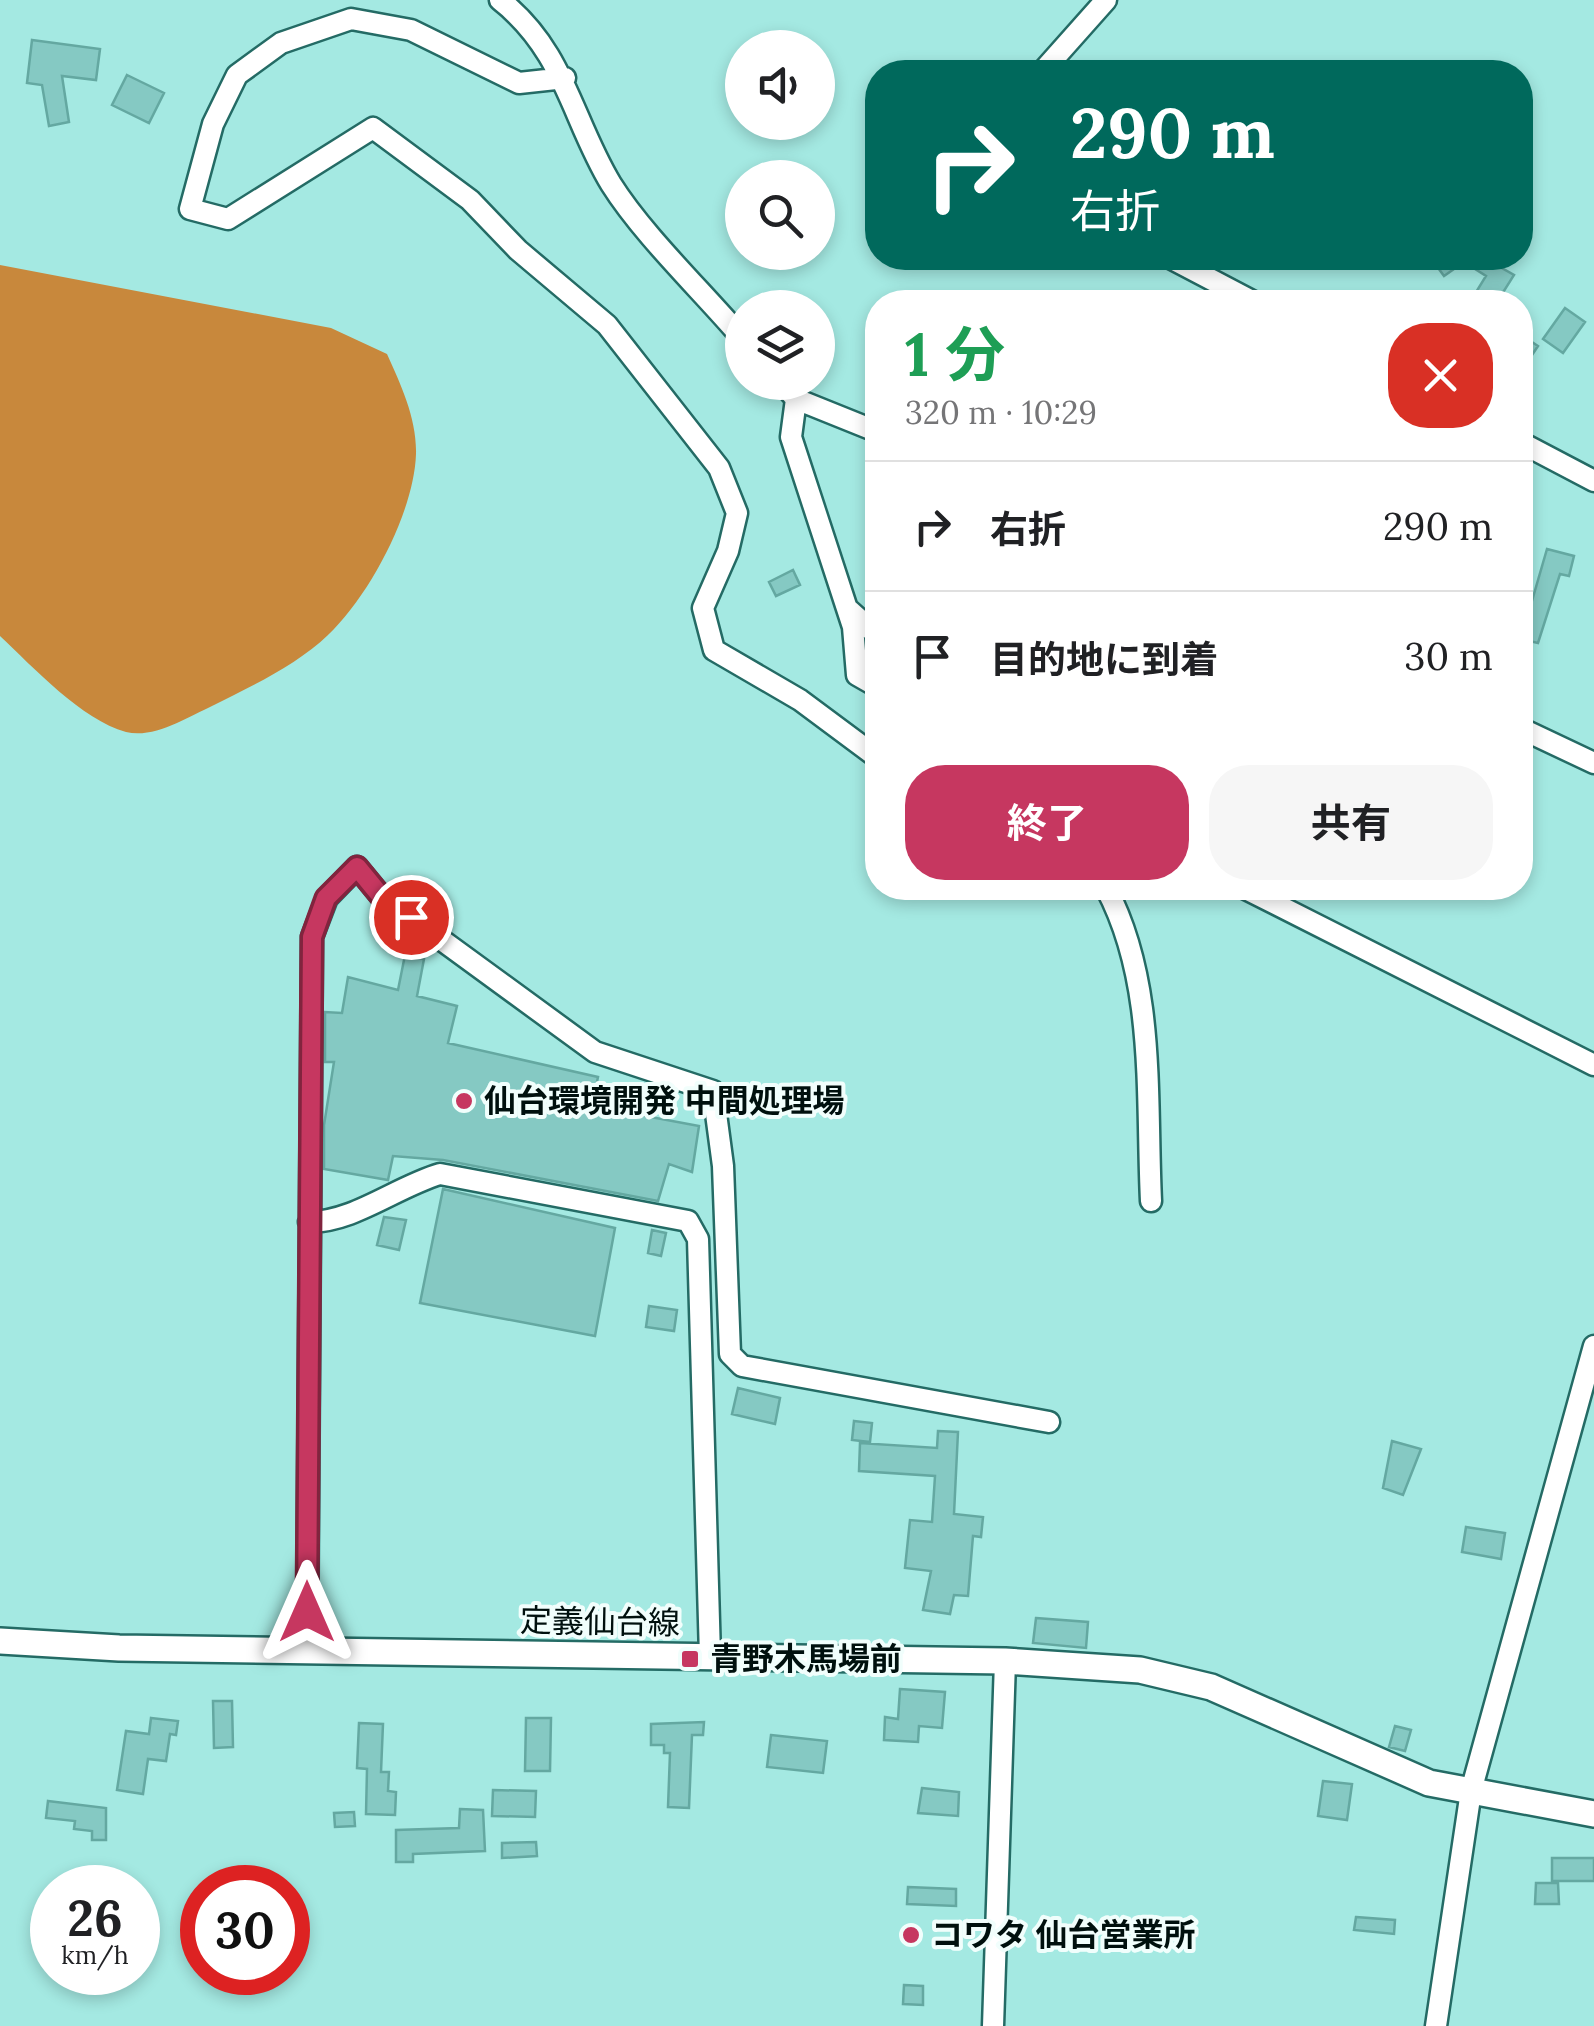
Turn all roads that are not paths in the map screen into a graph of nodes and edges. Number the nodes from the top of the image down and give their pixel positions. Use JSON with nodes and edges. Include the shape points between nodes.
{"nodes":[{"id":1,"x":500,"y":0,"type":"edge"},
{"id":2,"x":1106,"y":0,"type":"edge"},
{"id":3,"x":1053,"y":60,"type":"edge"},
{"id":4,"x":565,"y":78,"type":"junction"},
{"id":5,"x":1193,"y":270,"type":"edge"},
{"id":6,"x":1231,"y":290,"type":"edge"},
{"id":7,"x":725,"y":318,"type":"edge"},
{"id":8,"x":796,"y":400,"type":"edge"},
{"id":9,"x":798,"y":400,"type":"edge"},
{"id":10,"x":865,"y":427,"type":"edge"},
{"id":11,"x":1533,"y":449,"type":"edge"},
{"id":12,"x":1594,"y":481,"type":"edge"},
{"id":13,"x":848,"y":609,"type":"junction"},
{"id":14,"x":865,"y":624,"type":"edge"},
{"id":15,"x":865,"y":680,"type":"edge"},
{"id":16,"x":1533,"y":734,"type":"edge"},
{"id":17,"x":865,"y":748,"type":"edge"},
{"id":18,"x":1594,"y":764,"type":"edge"},
{"id":19,"x":1112,"y":900,"type":"edge"},
{"id":20,"x":1268,"y":900,"type":"edge"},
{"id":21,"x":1594,"y":1065,"type":"edge"},
{"id":22,"x":1151,"y":1201,"type":"dead end"},
{"id":23,"x":309,"y":1222,"type":"junction"},
{"id":24,"x":1594,"y":1346,"type":"edge"},
{"id":25,"x":1049,"y":1422,"type":"dead end"},
{"id":26,"x":0,"y":1641,"type":"edge"},
{"id":27,"x":307,"y":1651,"type":"junction"},
{"id":28,"x":710,"y":1656,"type":"junction"},
{"id":29,"x":1004,"y":1662,"type":"junction"},
{"id":30,"x":1470,"y":1791,"type":"junction"},
{"id":31,"x":1594,"y":1814,"type":"edge"},
{"id":32,"x":993,"y":2026,"type":"edge"},
{"id":33,"x":1436,"y":2026,"type":"edge"}],
"edges":[{"from":1,"to":4,"type":"street"},
{"from":2,"to":3,"type":"street"},
{"from":4,"to":7,"type":"street","via":[[612,184]]},
{"from":4,"to":17,"type":"street","via":[[519,83],[410,30],[352,19],[281,43],[237,74],[213,124],[190,209],[228,218],[373,128],[412,153],[607,325],[719,468],[738,513],[703,608],[714,650],[800,700]]},
{"from":5,"to":6,"type":"street"},
{"from":8,"to":13,"type":"street","via":[[792,437]]},
{"from":9,"to":10,"type":"street"},
{"from":11,"to":12,"type":"street"},
{"from":13,"to":14,"type":"street"},
{"from":13,"to":15,"type":"street","via":[[857,675]]},
{"from":16,"to":18,"type":"street"},
{"from":19,"to":22,"type":"street","via":[[1142,992]]},
{"from":20,"to":21,"type":"street"},
{"from":23,"to":25,"type":"street","via":[[312,937],[326,898],[357,867],[380,895],[595,1052],[712,1091],[723,1166],[730,1354],[742,1366]]},
{"from":23,"to":27,"type":"street"},
{"from":23,"to":28,"type":"street","via":[[332,1222],[440,1174],[688,1222],[698,1239]]},
{"from":24,"to":30,"type":"street"},
{"from":26,"to":27,"type":"main road","name":"定義仙台線"},
{"from":27,"to":28,"type":"main road","name":"定義仙台線"},
{"from":28,"to":29,"type":"main road","name":"定義仙台線"},
{"from":29,"to":30,"type":"main road","name":"定義仙台線","via":[[1140,1670],[1211,1687],[1429,1783]]},
{"from":29,"to":32,"type":"street"},
{"from":30,"to":31,"type":"main road","name":"定義仙台線"},
{"from":30,"to":33,"type":"street"}]}
